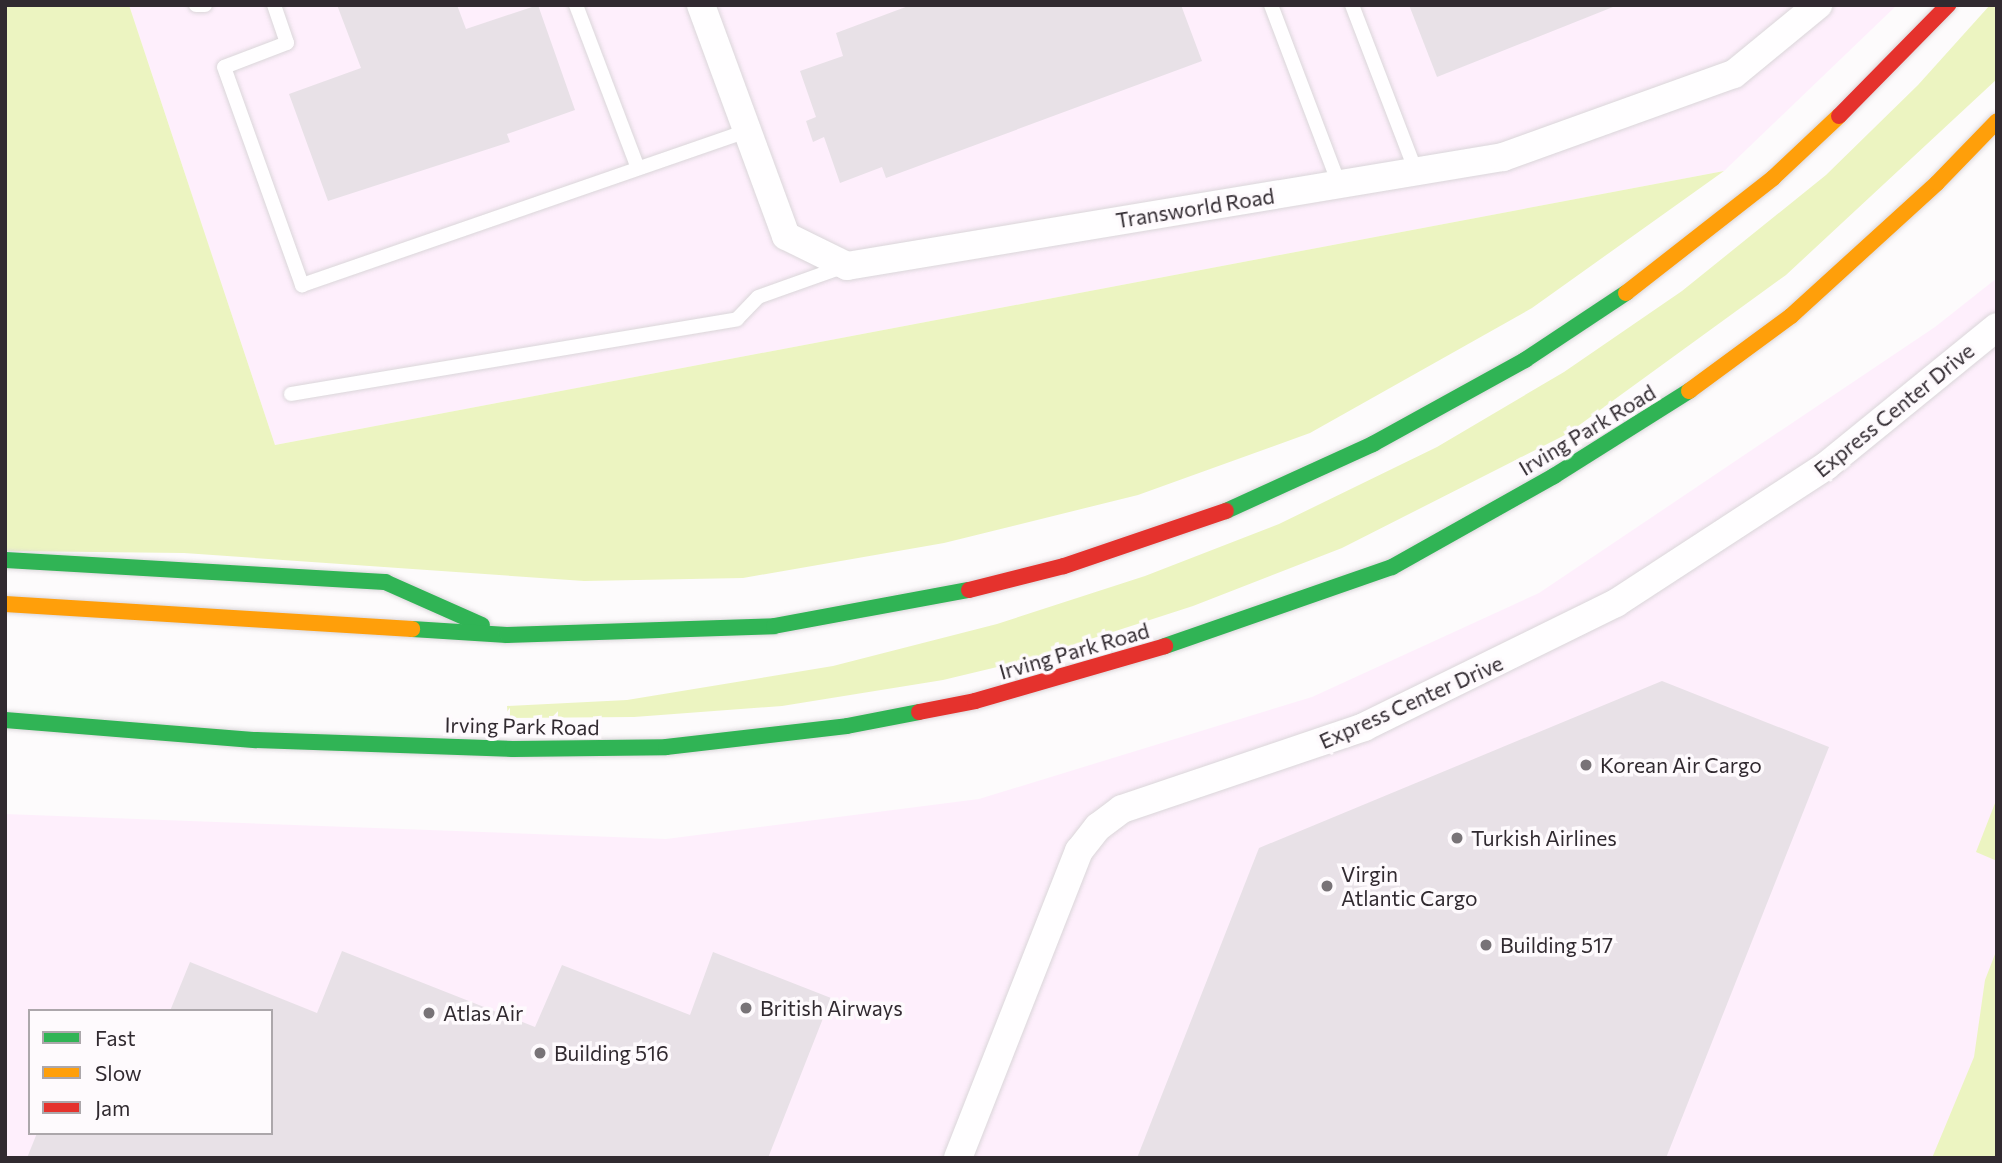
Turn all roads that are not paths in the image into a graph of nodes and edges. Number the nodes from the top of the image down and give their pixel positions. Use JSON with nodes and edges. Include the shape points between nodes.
{"nodes":[{"id":1,"x":196,"y":5,"type":"edge"},
{"id":2,"x":205,"y":5,"type":"edge"},
{"id":3,"x":274,"y":5,"type":"edge"},
{"id":4,"x":576,"y":5,"type":"edge"},
{"id":5,"x":701,"y":5,"type":"edge"},
{"id":6,"x":1271,"y":5,"type":"edge"},
{"id":7,"x":1352,"y":5,"type":"edge"},
{"id":8,"x":1818,"y":5,"type":"edge"},
{"id":9,"x":1948,"y":5,"type":"edge"},
{"id":10,"x":1997,"y":121,"type":"edge"},
{"id":11,"x":747,"y":131,"type":"junction"},
{"id":12,"x":638,"y":168,"type":"junction"},
{"id":13,"x":1416,"y":172,"type":"junction"},
{"id":14,"x":1339,"y":184,"type":"junction"},
{"id":15,"x":846,"y":266,"type":"junction"},
{"id":16,"x":1997,"y":327,"type":"edge"},
{"id":17,"x":290,"y":394,"type":"dead end"},
{"id":18,"x":5,"y":560,"type":"edge"},
{"id":19,"x":5,"y":604,"type":"edge"},
{"id":20,"x":507,"y":635,"type":"junction"},
{"id":21,"x":5,"y":720,"type":"edge"},
{"id":22,"x":958,"y":1158,"type":"edge"}],
"edges":[{"from":1,"to":2,"type":"lane"},
{"from":3,"to":12,"type":"lane","via":[[287,43],[224,67],[302,285]]},
{"from":4,"to":12,"type":"lane"},
{"from":5,"to":11,"type":"street"},
{"from":6,"to":14,"type":"lane"},
{"from":7,"to":13,"type":"lane"},
{"from":8,"to":13,"type":"street","name":"Transworld Road","via":[[1734,74],[1503,157]]},
{"from":9,"to":20,"type":"main road","via":[[1858,99],[1773,178],[1637,286],[1525,360],[1396,431],[1232,509],[1064,566],[930,599],[774,626]]},
{"from":10,"to":21,"type":"main road","name":"Irving Park Road","via":[[1937,183],[1791,316],[1670,404],[1554,477],[1392,566],[1137,656],[975,701],[860,724],[666,747],[513,749],[256,740]]},
{"from":11,"to":12,"type":"lane"},
{"from":11,"to":15,"type":"street","via":[[786,236]]},
{"from":13,"to":14,"type":"street","name":"Transworld Road"},
{"from":14,"to":15,"type":"street","name":"Transworld Road"},
{"from":15,"to":17,"type":"lane","via":[[758,297],[737,319]]},
{"from":16,"to":22,"type":"street","name":"Express Center Drive","via":[[1826,466],[1616,603],[1364,727],[1122,809],[1098,827],[1079,851]]},
{"from":18,"to":20,"type":"main road","via":[[385,582]]},
{"from":19,"to":20,"type":"main road"}]}
